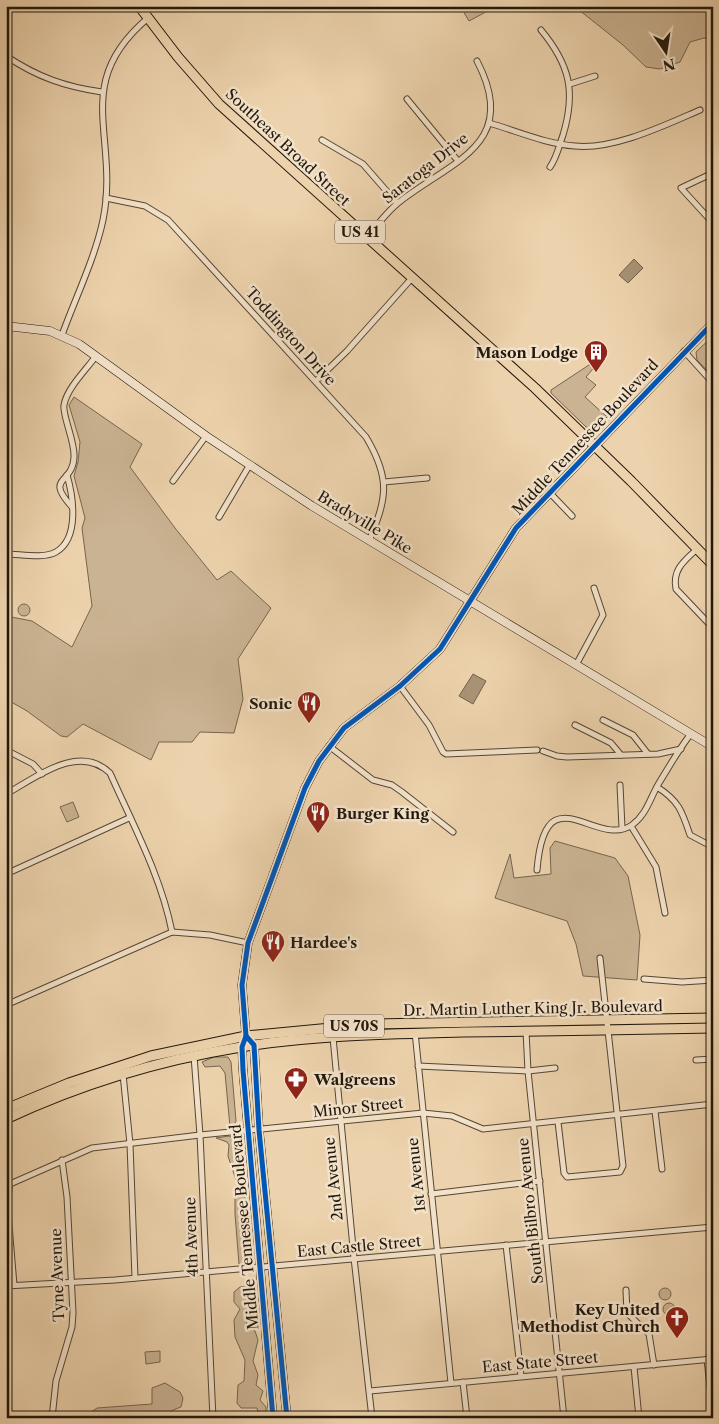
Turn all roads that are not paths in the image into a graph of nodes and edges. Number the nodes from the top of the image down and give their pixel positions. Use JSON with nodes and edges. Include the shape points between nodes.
{"nodes":[{"id":1,"x":139,"y":6,"type":"edge"},
{"id":2,"x":148,"y":18,"type":"junction"},
{"id":3,"x":541,"y":30,"type":"dead end"},
{"id":4,"x":6,"y":56,"type":"edge"},
{"id":5,"x":477,"y":61,"type":"dead end"},
{"id":6,"x":595,"y":76,"type":"dead end"},
{"id":7,"x":570,"y":84,"type":"junction"},
{"id":8,"x":102,"y":92,"type":"junction"},
{"id":9,"x":407,"y":99,"type":"dead end"},
{"id":10,"x":700,"y":110,"type":"dead end"},
{"id":11,"x":489,"y":123,"type":"junction"},
{"id":12,"x":322,"y":140,"type":"dead end"},
{"id":13,"x":560,"y":144,"type":"junction"},
{"id":14,"x":458,"y":161,"type":"junction"},
{"id":15,"x":550,"y":167,"type":"dead end"},
{"id":16,"x":713,"y":173,"type":"edge"},
{"id":17,"x":106,"y":198,"type":"junction"},
{"id":18,"x":397,"y":203,"type":"junction"},
{"id":19,"x":713,"y":223,"type":"edge"},
{"id":20,"x":367,"y":238,"type":"junction"},
{"id":21,"x":412,"y":278,"type":"junction"},
{"id":22,"x":713,"y":323,"type":"edge"},
{"id":23,"x":6,"y":326,"type":"edge"},
{"id":24,"x":62,"y":335,"type":"junction"},
{"id":25,"x":684,"y":350,"type":"junction"},
{"id":26,"x":96,"y":356,"type":"junction"},
{"id":27,"x":316,"y":381,"type":"junction"},
{"id":28,"x":713,"y":383,"type":"edge"},
{"id":29,"x":206,"y":436,"type":"junction"},
{"id":30,"x":594,"y":444,"type":"junction"},
{"id":31,"x":249,"y":466,"type":"junction"},
{"id":32,"x":67,"y":476,"type":"junction"},
{"id":33,"x":427,"y":478,"type":"dead end"},
{"id":34,"x":173,"y":481,"type":"dead end"},
{"id":35,"x":384,"y":482,"type":"junction"},
{"id":36,"x":549,"y":492,"type":"junction"},
{"id":37,"x":72,"y":507,"type":"junction"},
{"id":38,"x":572,"y":516,"type":"dead end"},
{"id":39,"x":219,"y":517,"type":"dead end"},
{"id":40,"x":369,"y":541,"type":"junction"},
{"id":41,"x":697,"y":549,"type":"junction"},
{"id":42,"x":6,"y":554,"type":"edge"},
{"id":43,"x":713,"y":565,"type":"edge"},
{"id":44,"x":594,"y":588,"type":"dead end"},
{"id":45,"x":470,"y":602,"type":"junction"},
{"id":46,"x":713,"y":628,"type":"edge"},
{"id":47,"x":576,"y":665,"type":"junction"},
{"id":48,"x":400,"y":686,"type":"junction"},
{"id":49,"x":603,"y":720,"type":"dead end"},
{"id":50,"x":576,"y":725,"type":"dead end"},
{"id":51,"x":690,"y":735,"type":"junction"},
{"id":52,"x":329,"y":745,"type":"junction"},
{"id":53,"x":713,"y":747,"type":"edge"},
{"id":54,"x":681,"y":749,"type":"junction"},
{"id":55,"x":6,"y":750,"type":"edge"},
{"id":56,"x":648,"y":754,"type":"junction"},
{"id":57,"x":621,"y":755,"type":"junction"},
{"id":58,"x":42,"y":774,"type":"junction"},
{"id":59,"x":620,"y":784,"type":"dead end"},
{"id":60,"x":657,"y":787,"type":"junction"},
{"id":61,"x":6,"y":794,"type":"edge"},
{"id":62,"x":129,"y":818,"type":"junction"},
{"id":63,"x":631,"y":826,"type":"junction"},
{"id":64,"x":622,"y":828,"type":"junction"},
{"id":65,"x":453,"y":832,"type":"dead end"},
{"id":66,"x":713,"y":847,"type":"edge"},
{"id":67,"x":537,"y":870,"type":"dead end"},
{"id":68,"x":6,"y":874,"type":"edge"},
{"id":69,"x":665,"y":913,"type":"dead end"},
{"id":70,"x":172,"y":932,"type":"junction"},
{"id":71,"x":248,"y":943,"type":"junction"},
{"id":72,"x":600,"y":958,"type":"dead end"},
{"id":73,"x":644,"y":979,"type":"dead end"},
{"id":74,"x":713,"y":980,"type":"edge"},
{"id":75,"x":6,"y":1005,"type":"edge"},
{"id":76,"x":713,"y":1018,"type":"edge"},
{"id":77,"x":608,"y":1020,"type":"junction"},
{"id":78,"x":332,"y":1027,"type":"junction"},
{"id":79,"x":415,"y":1028,"type":"junction"},
{"id":80,"x":713,"y":1028,"type":"edge"},
{"id":81,"x":526,"y":1031,"type":"junction"},
{"id":82,"x":609,"y":1031,"type":"junction"},
{"id":83,"x":246,"y":1036,"type":"junction"},
{"id":84,"x":333,"y":1036,"type":"junction"},
{"id":85,"x":254,"y":1045,"type":"junction"},
{"id":86,"x":242,"y":1047,"type":"junction"},
{"id":87,"x":194,"y":1056,"type":"junction"},
{"id":88,"x":713,"y":1059,"type":"edge"},
{"id":89,"x":696,"y":1060,"type":"dead end"},
{"id":90,"x":122,"y":1065,"type":"junction"},
{"id":91,"x":418,"y":1066,"type":"junction"},
{"id":92,"x":555,"y":1068,"type":"dead end"},
{"id":93,"x":528,"y":1071,"type":"junction"},
{"id":94,"x":123,"y":1075,"type":"junction"},
{"id":95,"x":713,"y":1104,"type":"edge"},
{"id":96,"x":6,"y":1109,"type":"edge"},
{"id":97,"x":655,"y":1111,"type":"junction"},
{"id":98,"x":423,"y":1113,"type":"junction"},
{"id":99,"x":617,"y":1116,"type":"junction"},
{"id":100,"x":6,"y":1119,"type":"edge"},
{"id":101,"x":340,"y":1122,"type":"junction"},
{"id":102,"x":558,"y":1122,"type":"junction"},
{"id":103,"x":534,"y":1125,"type":"junction"},
{"id":104,"x":259,"y":1130,"type":"junction"},
{"id":105,"x":248,"y":1131,"type":"junction"},
{"id":106,"x":200,"y":1135,"type":"junction"},
{"id":107,"x":130,"y":1144,"type":"junction"},
{"id":108,"x":62,"y":1160,"type":"junction"},
{"id":109,"x":662,"y":1169,"type":"dead end"},
{"id":110,"x":540,"y":1181,"type":"junction"},
{"id":111,"x":431,"y":1194,"type":"junction"},
{"id":112,"x":713,"y":1228,"type":"edge"},
{"id":113,"x":545,"y":1241,"type":"junction"},
{"id":114,"x":506,"y":1245,"type":"junction"},
{"id":115,"x":436,"y":1252,"type":"junction"},
{"id":116,"x":354,"y":1258,"type":"junction"},
{"id":117,"x":272,"y":1267,"type":"junction"},
{"id":118,"x":260,"y":1268,"type":"junction"},
{"id":119,"x":205,"y":1272,"type":"junction"},
{"id":120,"x":135,"y":1278,"type":"junction"},
{"id":121,"x":71,"y":1283,"type":"junction"},
{"id":122,"x":14,"y":1285,"type":"junction"},
{"id":123,"x":6,"y":1286,"type":"edge"},
{"id":124,"x":626,"y":1290,"type":"dead end"},
{"id":125,"x":710,"y":1359,"type":"edge"},
{"id":126,"x":654,"y":1365,"type":"junction"},
{"id":127,"x":634,"y":1367,"type":"junction"},
{"id":128,"x":560,"y":1372,"type":"junction"},
{"id":129,"x":521,"y":1376,"type":"junction"},
{"id":130,"x":463,"y":1382,"type":"junction"},
{"id":131,"x":450,"y":1383,"type":"junction"},
{"id":132,"x":370,"y":1391,"type":"junction"},
{"id":133,"x":713,"y":1414,"type":"edge"},
{"id":134,"x":52,"y":1418,"type":"edge"},
{"id":135,"x":213,"y":1418,"type":"edge"},
{"id":136,"x":273,"y":1418,"type":"edge"},
{"id":137,"x":287,"y":1418,"type":"edge"},
{"id":138,"x":372,"y":1418,"type":"edge"},
{"id":139,"x":467,"y":1418,"type":"edge"},
{"id":140,"x":564,"y":1418,"type":"edge"},
{"id":141,"x":639,"y":1418,"type":"edge"}],
"edges":[{"from":1,"to":2,"type":"main road","name":"Southeast Broad Street","number":"US 41"},
{"from":2,"to":8,"type":"street","via":[[117,49],[108,66]]},
{"from":2,"to":20,"type":"main road","name":"Southeast Broad Street","number":"US 41","via":[[219,104]]},
{"from":3,"to":7,"type":"street","via":[[563,63]]},
{"from":4,"to":8,"type":"street","via":[[53,82]]},
{"from":5,"to":11,"type":"street","via":[[490,88]]},
{"from":6,"to":7,"type":"street"},
{"from":7,"to":13,"type":"street","via":[[570,109]]},
{"from":8,"to":17,"type":"street"},
{"from":9,"to":14,"type":"street"},
{"from":10,"to":13,"type":"street","via":[[614,142],[588,146]]},
{"from":11,"to":13,"type":"street"},
{"from":11,"to":14,"type":"street","name":"Saratoga Drive","via":[[481,140]]},
{"from":12,"to":18,"type":"street","via":[[363,164]]},
{"from":13,"to":15,"type":"street"},
{"from":14,"to":18,"type":"street","name":"Saratoga Drive"},
{"from":16,"to":19,"type":"street","via":[[681,188]]},
{"from":17,"to":24,"type":"street","via":[[97,240]]},
{"from":17,"to":27,"type":"street","name":"Toddington Drive","via":[[145,206],[168,220]]},
{"from":18,"to":20,"type":"street","name":"Saratoga Drive"},
{"from":20,"to":21,"type":"main road","name":"Southeast Broad Street","number":"US 41"},
{"from":21,"to":27,"type":"street"},
{"from":21,"to":30,"type":"main road","name":"Southeast Broad Street","number":"US 41"},
{"from":22,"to":25,"type":"main road","name":"Middle Tennessee Boulevard"},
{"from":23,"to":24,"type":"main road","name":"Bradyville Pike"},
{"from":24,"to":26,"type":"main road","name":"Bradyville Pike"},
{"from":25,"to":28,"type":"street"},
{"from":25,"to":30,"type":"main road","name":"Middle Tennessee Boulevard"},
{"from":26,"to":29,"type":"main road","name":"Bradyville Pike"},
{"from":26,"to":32,"type":"street","via":[[66,397],[63,407],[74,444],[74,461]]},
{"from":27,"to":35,"type":"street","name":"Toddington Drive","via":[[366,437],[378,459]]},
{"from":29,"to":31,"type":"main road","name":"Bradyville Pike"},
{"from":29,"to":34,"type":"street"},
{"from":30,"to":36,"type":"main road","name":"Middle Tennessee Boulevard"},
{"from":30,"to":41,"type":"main road","name":"Southeast Broad Street","number":"US 41"},
{"from":31,"to":39,"type":"street"},
{"from":31,"to":40,"type":"main road","name":"Bradyville Pike"},
{"from":32,"to":37,"type":"street"},
{"from":32,"to":37,"type":"street","via":[[59,486],[59,492]]},
{"from":33,"to":35,"type":"street"},
{"from":35,"to":40,"type":"street","name":"Toddington Drive","via":[[383,507]]},
{"from":36,"to":38,"type":"street"},
{"from":36,"to":45,"type":"main road","name":"Middle Tennessee Boulevard","via":[[516,528]]},
{"from":37,"to":42,"type":"street","via":[[72,527],[66,542],[56,552],[44,555]]},
{"from":40,"to":45,"type":"main road","name":"Bradyville Pike"},
{"from":41,"to":43,"type":"main road","name":"Southeast Broad Street","number":"US 41"},
{"from":41,"to":46,"type":"street","via":[[679,566],[674,581],[676,589]]},
{"from":44,"to":47,"type":"street","via":[[603,616]]},
{"from":45,"to":47,"type":"main road","name":"Bradyville Pike"},
{"from":45,"to":48,"type":"main road","name":"Middle Tennessee Boulevard","via":[[440,649]]},
{"from":47,"to":51,"type":"main road","name":"Bradyville Pike"},
{"from":48,"to":52,"type":"main road","name":"Middle Tennessee Boulevard","via":[[360,714]]},
{"from":48,"to":57,"type":"street","via":[[445,753],[540,750],[567,757]]},
{"from":49,"to":56,"type":"street","via":[[633,735]]},
{"from":50,"to":57,"type":"street","via":[[611,743]]},
{"from":51,"to":53,"type":"main road","name":"Bradyville Pike"},
{"from":51,"to":54,"type":"street"},
{"from":52,"to":65,"type":"street","via":[[373,780],[392,785],[402,792]]},
{"from":52,"to":71,"type":"main road","name":"Middle Tennessee Boulevard","via":[[305,788]]},
{"from":54,"to":56,"type":"street"},
{"from":54,"to":60,"type":"street"},
{"from":55,"to":58,"type":"street","via":[[33,764]]},
{"from":56,"to":57,"type":"street"},
{"from":58,"to":61,"type":"street"},
{"from":58,"to":62,"type":"street","via":[[75,760],[100,764],[110,773]]},
{"from":59,"to":64,"type":"street"},
{"from":60,"to":63,"type":"street","via":[[644,815]]},
{"from":60,"to":66,"type":"street","via":[[673,797],[690,835]]},
{"from":62,"to":68,"type":"street"},
{"from":62,"to":70,"type":"street","via":[[163,893]]},
{"from":63,"to":64,"type":"street"},
{"from":63,"to":69,"type":"street","via":[[656,867]]},
{"from":64,"to":67,"type":"street","via":[[555,819],[549,823],[538,850]]},
{"from":70,"to":71,"type":"street"},
{"from":70,"to":75,"type":"street"},
{"from":71,"to":83,"type":"main road","name":"Middle Tennessee Boulevard","via":[[242,984]]},
{"from":72,"to":77,"type":"street"},
{"from":73,"to":74,"type":"street"},
{"from":76,"to":77,"type":"main road","name":"Dr. Martin Luther King Jr. Boulevard","number":"US 70S"},
{"from":77,"to":79,"type":"main road","name":"Dr. Martin Luther King Jr. Boulevard","number":"US 70S"},
{"from":77,"to":82,"type":"street"},
{"from":78,"to":79,"type":"main road","name":"Dr. Martin Luther King Jr. Boulevard","number":"US 70S"},
{"from":78,"to":83,"type":"main road","name":"Dr. Martin Luther King Jr. Boulevard","number":"US 70S"},
{"from":78,"to":84,"type":"street","name":"2nd Avenue"},
{"from":79,"to":81,"type":"main road","name":"Dr. Martin Luther King Jr. Boulevard","number":"US 70S"},
{"from":79,"to":84,"type":"main road","name":"Dr. Martin Luther King Jr. Boulevard","number":"US 70S"},
{"from":79,"to":91,"type":"street","name":"1st Avenue"},
{"from":80,"to":82,"type":"main road","name":"Dr. Martin Luther King Jr. Boulevard","number":"US 70S"},
{"from":81,"to":82,"type":"main road","name":"Dr. Martin Luther King Jr. Boulevard","number":"US 70S"},
{"from":81,"to":93,"type":"street","name":"South Bilbro Avenue"},
{"from":82,"to":99,"type":"street"},
{"from":83,"to":85,"type":"main road"},
{"from":83,"to":86,"type":"main road","name":"Middle Tennessee Boulevard"},
{"from":83,"to":90,"type":"main road","name":"Dr. Martin Luther King Jr. Boulevard","number":"US 70S","via":[[196,1045]]},
{"from":84,"to":85,"type":"main road","name":"Dr. Martin Luther King Jr. Boulevard","number":"US 70S"},
{"from":84,"to":101,"type":"street","name":"2nd Avenue"},
{"from":85,"to":86,"type":"main road","name":"Dr. Martin Luther King Jr. Boulevard","number":"US 70S"},
{"from":85,"to":104,"type":"main road","name":"Middle Tennessee Boulevard"},
{"from":86,"to":87,"type":"main road","name":"Dr. Martin Luther King Jr. Boulevard","number":"US 70S"},
{"from":86,"to":105,"type":"main road","name":"Middle Tennessee Boulevard"},
{"from":87,"to":94,"type":"main road","name":"Dr. Martin Luther King Jr. Boulevard","number":"US 70S"},
{"from":87,"to":106,"type":"street","name":"4th Avenue"},
{"from":88,"to":89,"type":"street"},
{"from":90,"to":94,"type":"street"},
{"from":90,"to":96,"type":"main road","name":"Dr. Martin Luther King Jr. Boulevard","number":"US 70S"},
{"from":91,"to":93,"type":"street"},
{"from":91,"to":98,"type":"street","name":"1st Avenue"},
{"from":92,"to":93,"type":"street"},
{"from":93,"to":103,"type":"street","name":"South Bilbro Avenue"},
{"from":94,"to":100,"type":"main road","name":"Dr. Martin Luther King Jr. Boulevard","number":"US 70S"},
{"from":94,"to":107,"type":"street"},
{"from":95,"to":97,"type":"street","name":"Minor Street"},
{"from":97,"to":99,"type":"street","name":"Minor Street"},
{"from":97,"to":109,"type":"street"},
{"from":98,"to":101,"type":"street","name":"Minor Street"},
{"from":98,"to":103,"type":"street","name":"Minor Street","via":[[452,1116],[483,1129]]},
{"from":98,"to":111,"type":"street","name":"1st Avenue"},
{"from":99,"to":102,"type":"street","name":"Minor Street"},
{"from":99,"to":102,"type":"street","via":[[623,1166],[620,1172],[567,1177]]},
{"from":101,"to":104,"type":"street","name":"Minor Street"},
{"from":101,"to":116,"type":"street","name":"2nd Avenue"},
{"from":102,"to":103,"type":"street","name":"Minor Street"},
{"from":103,"to":110,"type":"street","name":"South Bilbro Avenue"},
{"from":104,"to":105,"type":"street","name":"Minor Street"},
{"from":104,"to":117,"type":"main road","name":"Middle Tennessee Boulevard"},
{"from":105,"to":106,"type":"street","name":"Minor Street"},
{"from":105,"to":118,"type":"main road","name":"Middle Tennessee Boulevard"},
{"from":106,"to":107,"type":"street","name":"Minor Street"},
{"from":106,"to":119,"type":"street","name":"4th Avenue"},
{"from":107,"to":108,"type":"street","name":"Minor Street","via":[[92,1148]]},
{"from":107,"to":120,"type":"street"},
{"from":108,"to":121,"type":"street","name":"Tyne Avenue"},
{"from":108,"to":122,"type":"street","name":"Minor Street","via":[[10,1184],[7,1201]]},
{"from":110,"to":111,"type":"street"},
{"from":110,"to":113,"type":"street","name":"South Bilbro Avenue"},
{"from":111,"to":115,"type":"street","name":"1st Avenue"},
{"from":112,"to":113,"type":"street","name":"East Castle Street"},
{"from":113,"to":114,"type":"street","name":"East Castle Street"},
{"from":113,"to":128,"type":"street","name":"South Bilbro Avenue"},
{"from":114,"to":115,"type":"street","name":"East Castle Street"},
{"from":114,"to":129,"type":"street"},
{"from":115,"to":116,"type":"street","name":"East Castle Street"},
{"from":115,"to":131,"type":"street","name":"1st Avenue"},
{"from":116,"to":117,"type":"street","name":"East Castle Street"},
{"from":116,"to":132,"type":"street","name":"2nd Avenue"},
{"from":117,"to":118,"type":"street","name":"East Castle Street"},
{"from":117,"to":137,"type":"main road","name":"Middle Tennessee Boulevard"},
{"from":118,"to":119,"type":"street","name":"East Castle Street"},
{"from":118,"to":136,"type":"main road","name":"Middle Tennessee Boulevard"},
{"from":119,"to":120,"type":"street","name":"East Castle Street"},
{"from":119,"to":135,"type":"street","name":"4th Avenue"},
{"from":120,"to":121,"type":"street","name":"East Castle Street"},
{"from":121,"to":122,"type":"street","name":"East Castle Street"},
{"from":121,"to":134,"type":"street","name":"Tyne Avenue","via":[[72,1327],[59,1364]]},
{"from":122,"to":123,"type":"street","name":"East Castle Street"},
{"from":124,"to":126,"type":"street","via":[[627,1314],[649,1334]]},
{"from":125,"to":126,"type":"street","name":"East State Street"},
{"from":125,"to":133,"type":"street"},
{"from":126,"to":127,"type":"street","name":"East State Street"},
{"from":127,"to":128,"type":"street","name":"East State Street"},
{"from":127,"to":141,"type":"street"},
{"from":128,"to":129,"type":"street","name":"East State Street"},
{"from":128,"to":140,"type":"street","name":"South Bilbro Avenue"},
{"from":129,"to":130,"type":"street","name":"East State Street"},
{"from":130,"to":131,"type":"street","name":"East State Street"},
{"from":130,"to":139,"type":"street"},
{"from":131,"to":132,"type":"street","name":"East State Street"},
{"from":132,"to":138,"type":"street","name":"2nd Avenue"}]}
